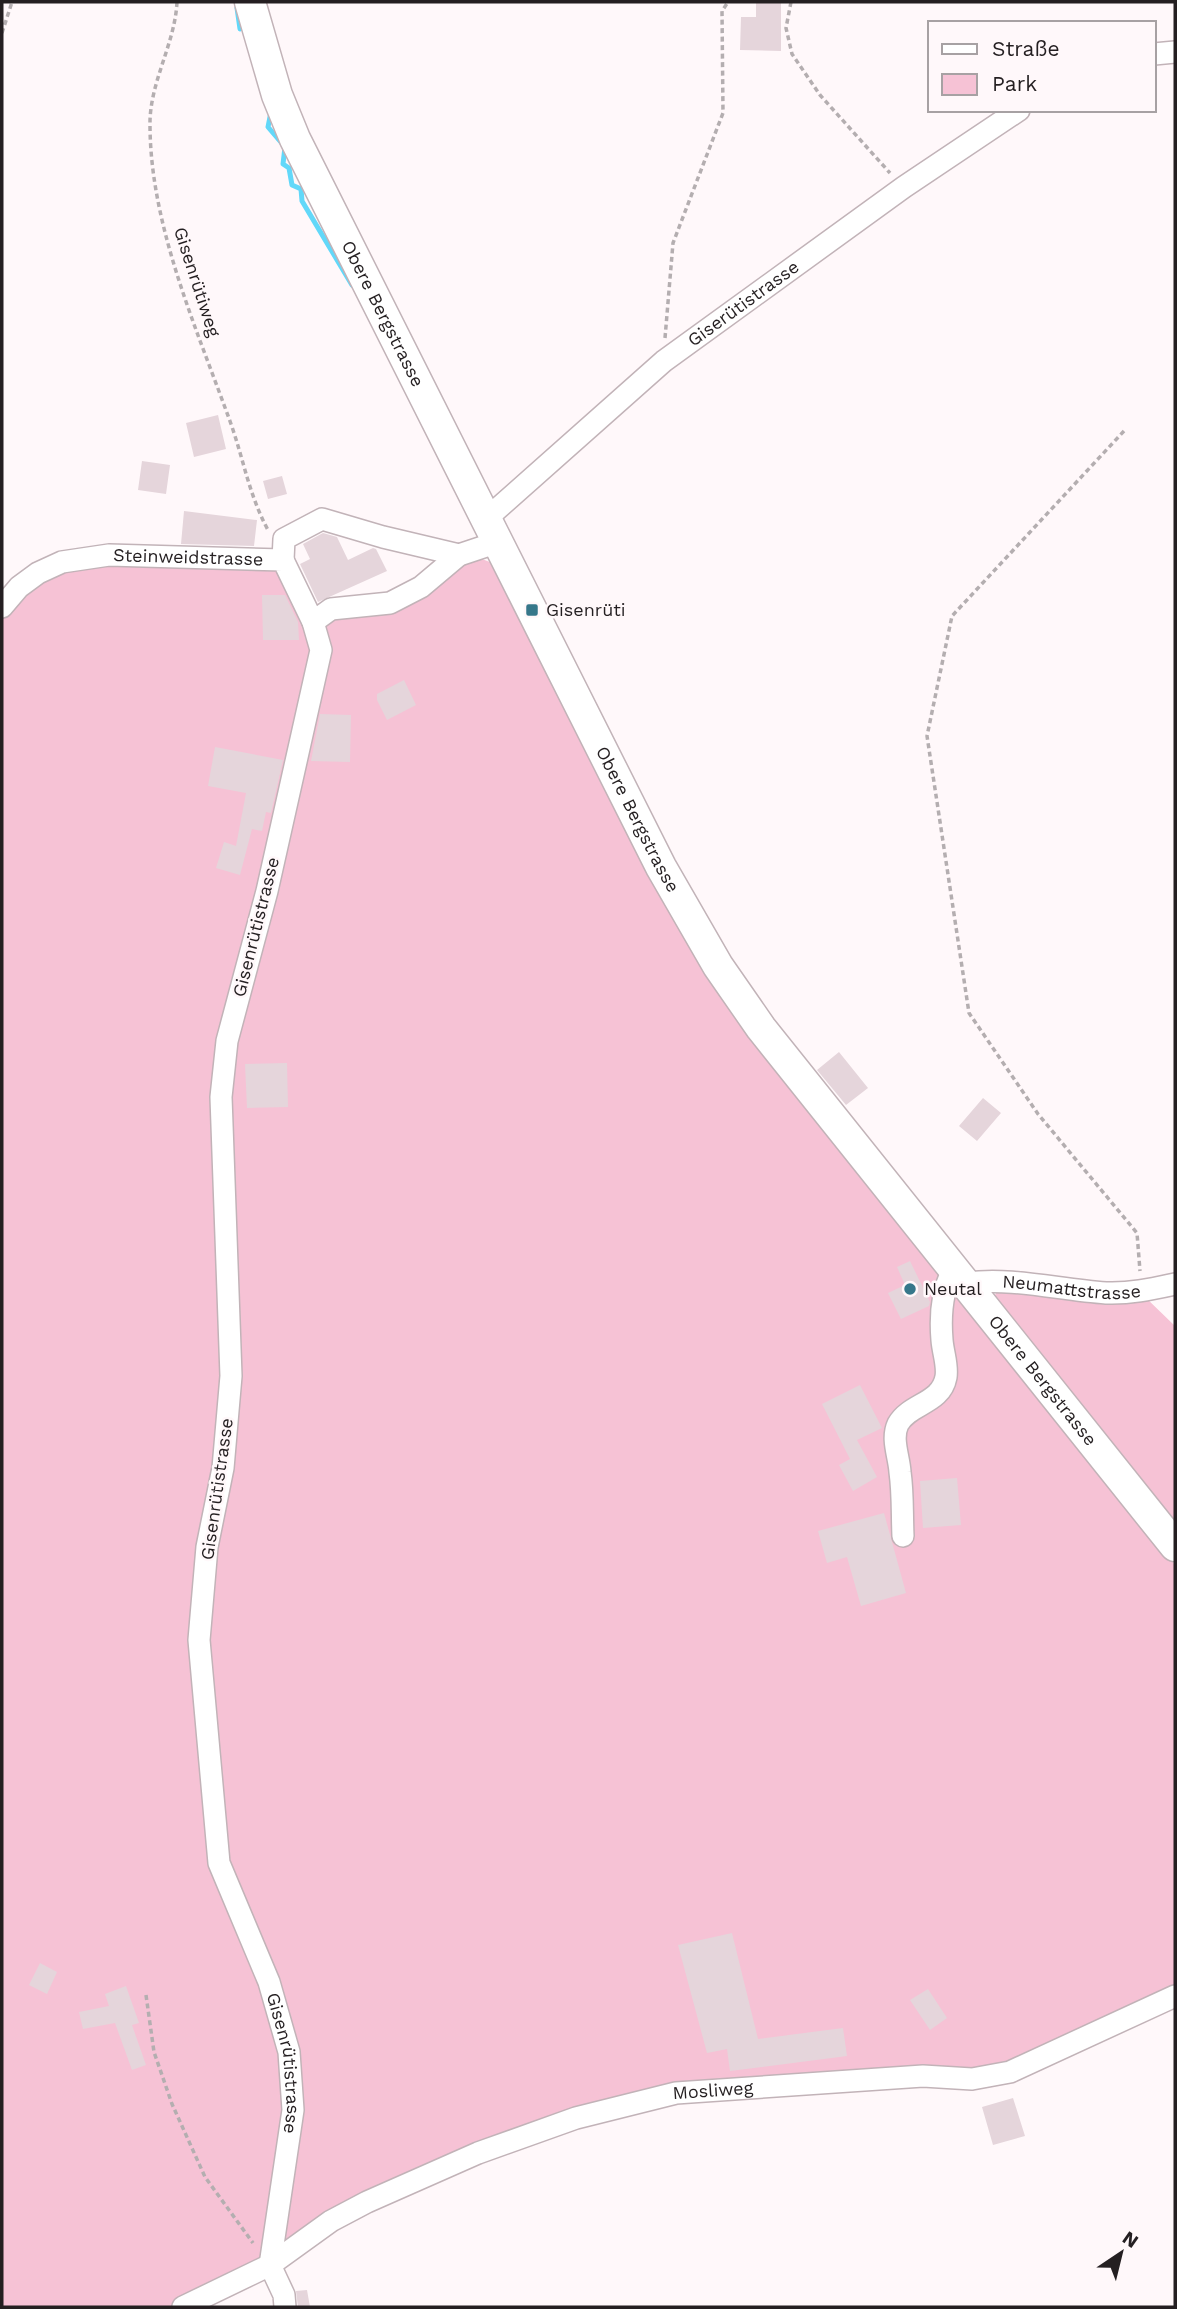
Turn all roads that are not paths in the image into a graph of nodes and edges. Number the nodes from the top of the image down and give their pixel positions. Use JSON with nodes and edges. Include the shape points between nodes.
{"nodes":[{"id":1,"x":250,"y":2,"type":"edge"},
{"id":2,"x":1175,"y":52,"type":"edge"},
{"id":3,"x":1156,"y":54,"type":"edge"},
{"id":4,"x":1016,"y":112,"type":"edge"},
{"id":5,"x":492,"y":531,"type":"junction"},
{"id":6,"x":459,"y":555,"type":"junction"},
{"id":7,"x":283,"y":560,"type":"junction"},
{"id":8,"x":2,"y":607,"type":"edge"},
{"id":9,"x":313,"y":622,"type":"junction"},
{"id":10,"x":960,"y":1276,"type":"junction"},
{"id":11,"x":1175,"y":1284,"type":"edge"},
{"id":12,"x":903,"y":1536,"type":"dead end"},
{"id":13,"x":1175,"y":1546,"type":"edge"},
{"id":14,"x":1175,"y":1996,"type":"edge"},
{"id":15,"x":270,"y":2265,"type":"junction"},
{"id":16,"x":183,"y":2307,"type":"edge"},
{"id":17,"x":285,"y":2307,"type":"edge"}],
"edges":[{"from":1,"to":5,"type":"main road","name":"Obere Bergstrasse","via":[[295,139]]},
{"from":2,"to":3,"type":"street"},
{"from":4,"to":5,"type":"street","name":"Giserütistrasse","via":[[664,361]]},
{"from":5,"to":6,"type":"street"},
{"from":5,"to":10,"type":"main road","name":"Obere Bergstrasse","via":[[661,867],[718,966],[761,1028]]},
{"from":6,"to":7,"type":"street","via":[[322,519],[284,539]]},
{"from":6,"to":9,"type":"street","via":[[421,587],[390,603],[331,610]]},
{"from":7,"to":8,"type":"street","name":"Steinweidstrasse","via":[[109,555],[62,562],[19,587]]},
{"from":7,"to":9,"type":"street","name":"Steinweidstrasse"},
{"from":9,"to":15,"type":"street","name":"Gisenrütistrasse","via":[[321,650],[267,891],[227,1041],[221,1097],[231,1376],[199,1640],[219,1863],[269,1982],[289,2052],[293,2110]]},
{"from":10,"to":11,"type":"street","name":"Neumattstrasse","via":[[1108,1293]]},
{"from":10,"to":12,"type":"street","via":[[946,1281],[941,1317],[947,1367],[942,1390],[897,1427]]},
{"from":10,"to":13,"type":"main road","name":"Obere Bergstrasse"},
{"from":14,"to":15,"type":"street","name":"Mosliweg","via":[[1010,2072],[972,2079],[923,2077],[676,2093],[576,2118],[478,2153],[367,2202],[331,2221]]},
{"from":15,"to":16,"type":"street","name":"Mosliweg"},
{"from":15,"to":17,"type":"street"}]}
